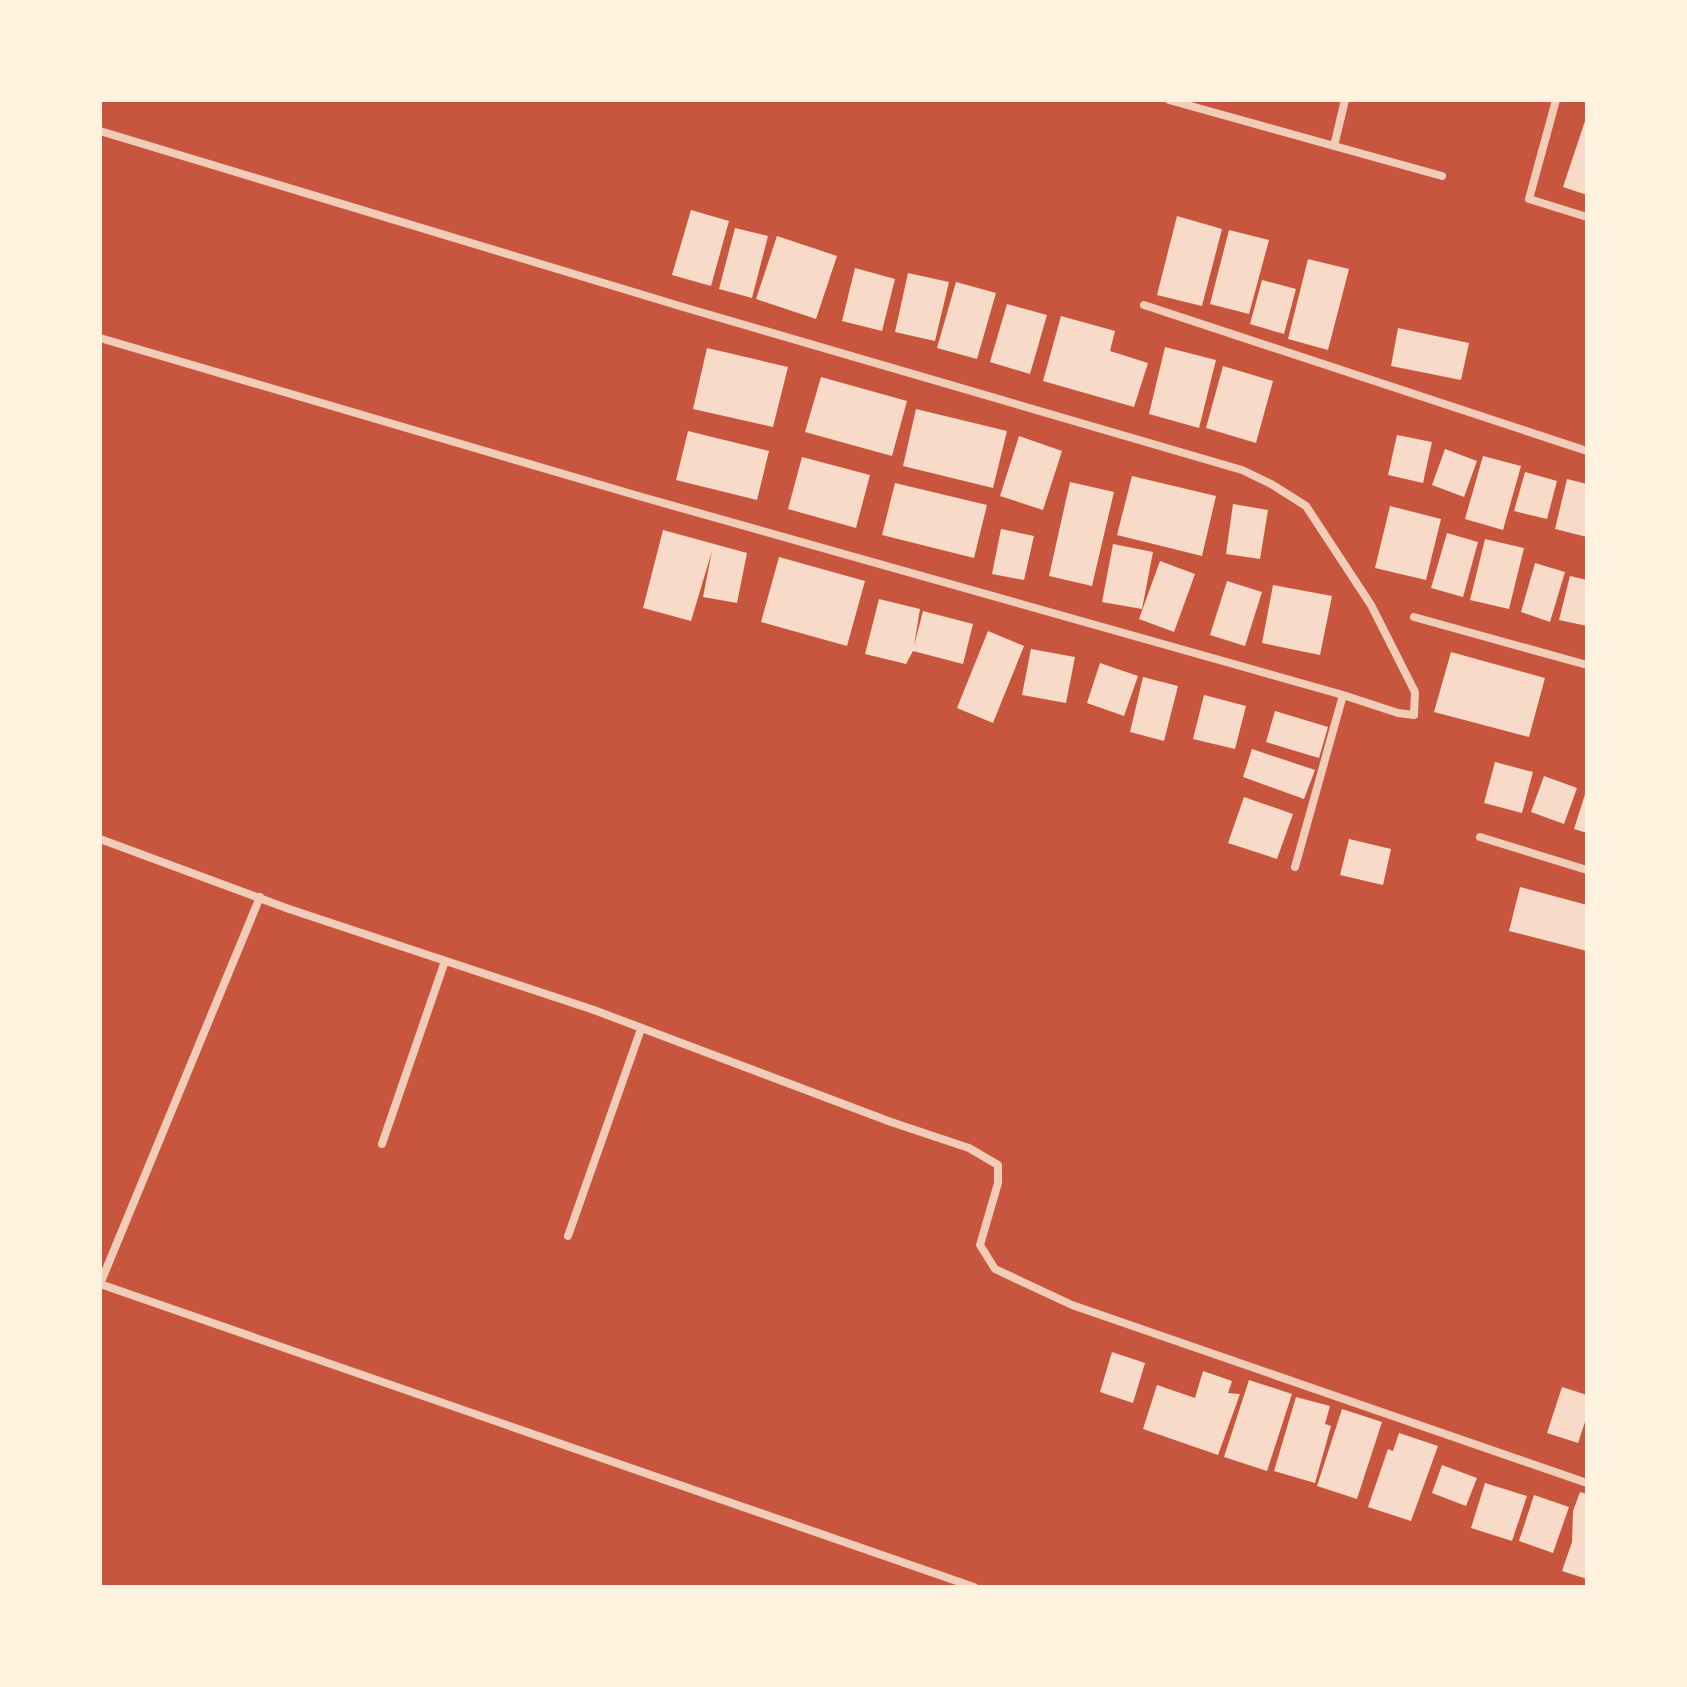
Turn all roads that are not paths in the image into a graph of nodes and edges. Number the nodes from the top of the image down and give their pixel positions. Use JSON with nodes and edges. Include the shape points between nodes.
{"nodes":[{"id":1,"x":1169,"y":100,"type":"edge"},
{"id":2,"x":1345,"y":100,"type":"edge"},
{"id":3,"x":1556,"y":100,"type":"edge"},
{"id":4,"x":100,"y":131,"type":"edge"},
{"id":5,"x":1334,"y":146,"type":"junction"},
{"id":6,"x":1442,"y":176,"type":"dead end"},
{"id":7,"x":1587,"y":217,"type":"edge"},
{"id":8,"x":1144,"y":305,"type":"dead end"},
{"id":9,"x":100,"y":338,"type":"edge"},
{"id":10,"x":1587,"y":451,"type":"edge"},
{"id":11,"x":1414,"y":617,"type":"dead end"},
{"id":12,"x":1587,"y":665,"type":"edge"},
{"id":13,"x":1343,"y":695,"type":"junction"},
{"id":14,"x":1480,"y":837,"type":"dead end"},
{"id":15,"x":100,"y":839,"type":"edge"},
{"id":16,"x":1295,"y":867,"type":"dead end"},
{"id":17,"x":1587,"y":870,"type":"edge"},
{"id":18,"x":260,"y":897,"type":"junction"},
{"id":19,"x":445,"y":961,"type":"junction"},
{"id":20,"x":641,"y":1029,"type":"junction"},
{"id":21,"x":382,"y":1144,"type":"dead end"},
{"id":22,"x":568,"y":1236,"type":"dead end"},
{"id":23,"x":1587,"y":1483,"type":"edge"},
{"id":24,"x":974,"y":1587,"type":"edge"}],
"edges":[{"from":1,"to":5,"type":"street"},
{"from":2,"to":5,"type":"street"},
{"from":3,"to":7,"type":"street","via":[[1529,199]]},
{"from":4,"to":13,"type":"street","via":[[1242,470],[1306,506],[1371,605],[1415,692],[1414,715]]},
{"from":5,"to":6,"type":"street"},
{"from":8,"to":10,"type":"street"},
{"from":9,"to":13,"type":"street"},
{"from":11,"to":12,"type":"street"},
{"from":13,"to":16,"type":"street"},
{"from":14,"to":17,"type":"street"},
{"from":15,"to":18,"type":"street"},
{"from":18,"to":19,"type":"street"},
{"from":18,"to":24,"type":"street","via":[[100,1284]]},
{"from":19,"to":20,"type":"street"},
{"from":19,"to":21,"type":"street"},
{"from":20,"to":22,"type":"street"},
{"from":20,"to":23,"type":"street","via":[[969,1148],[998,1165],[980,1245],[995,1269],[1072,1305]]}]}
